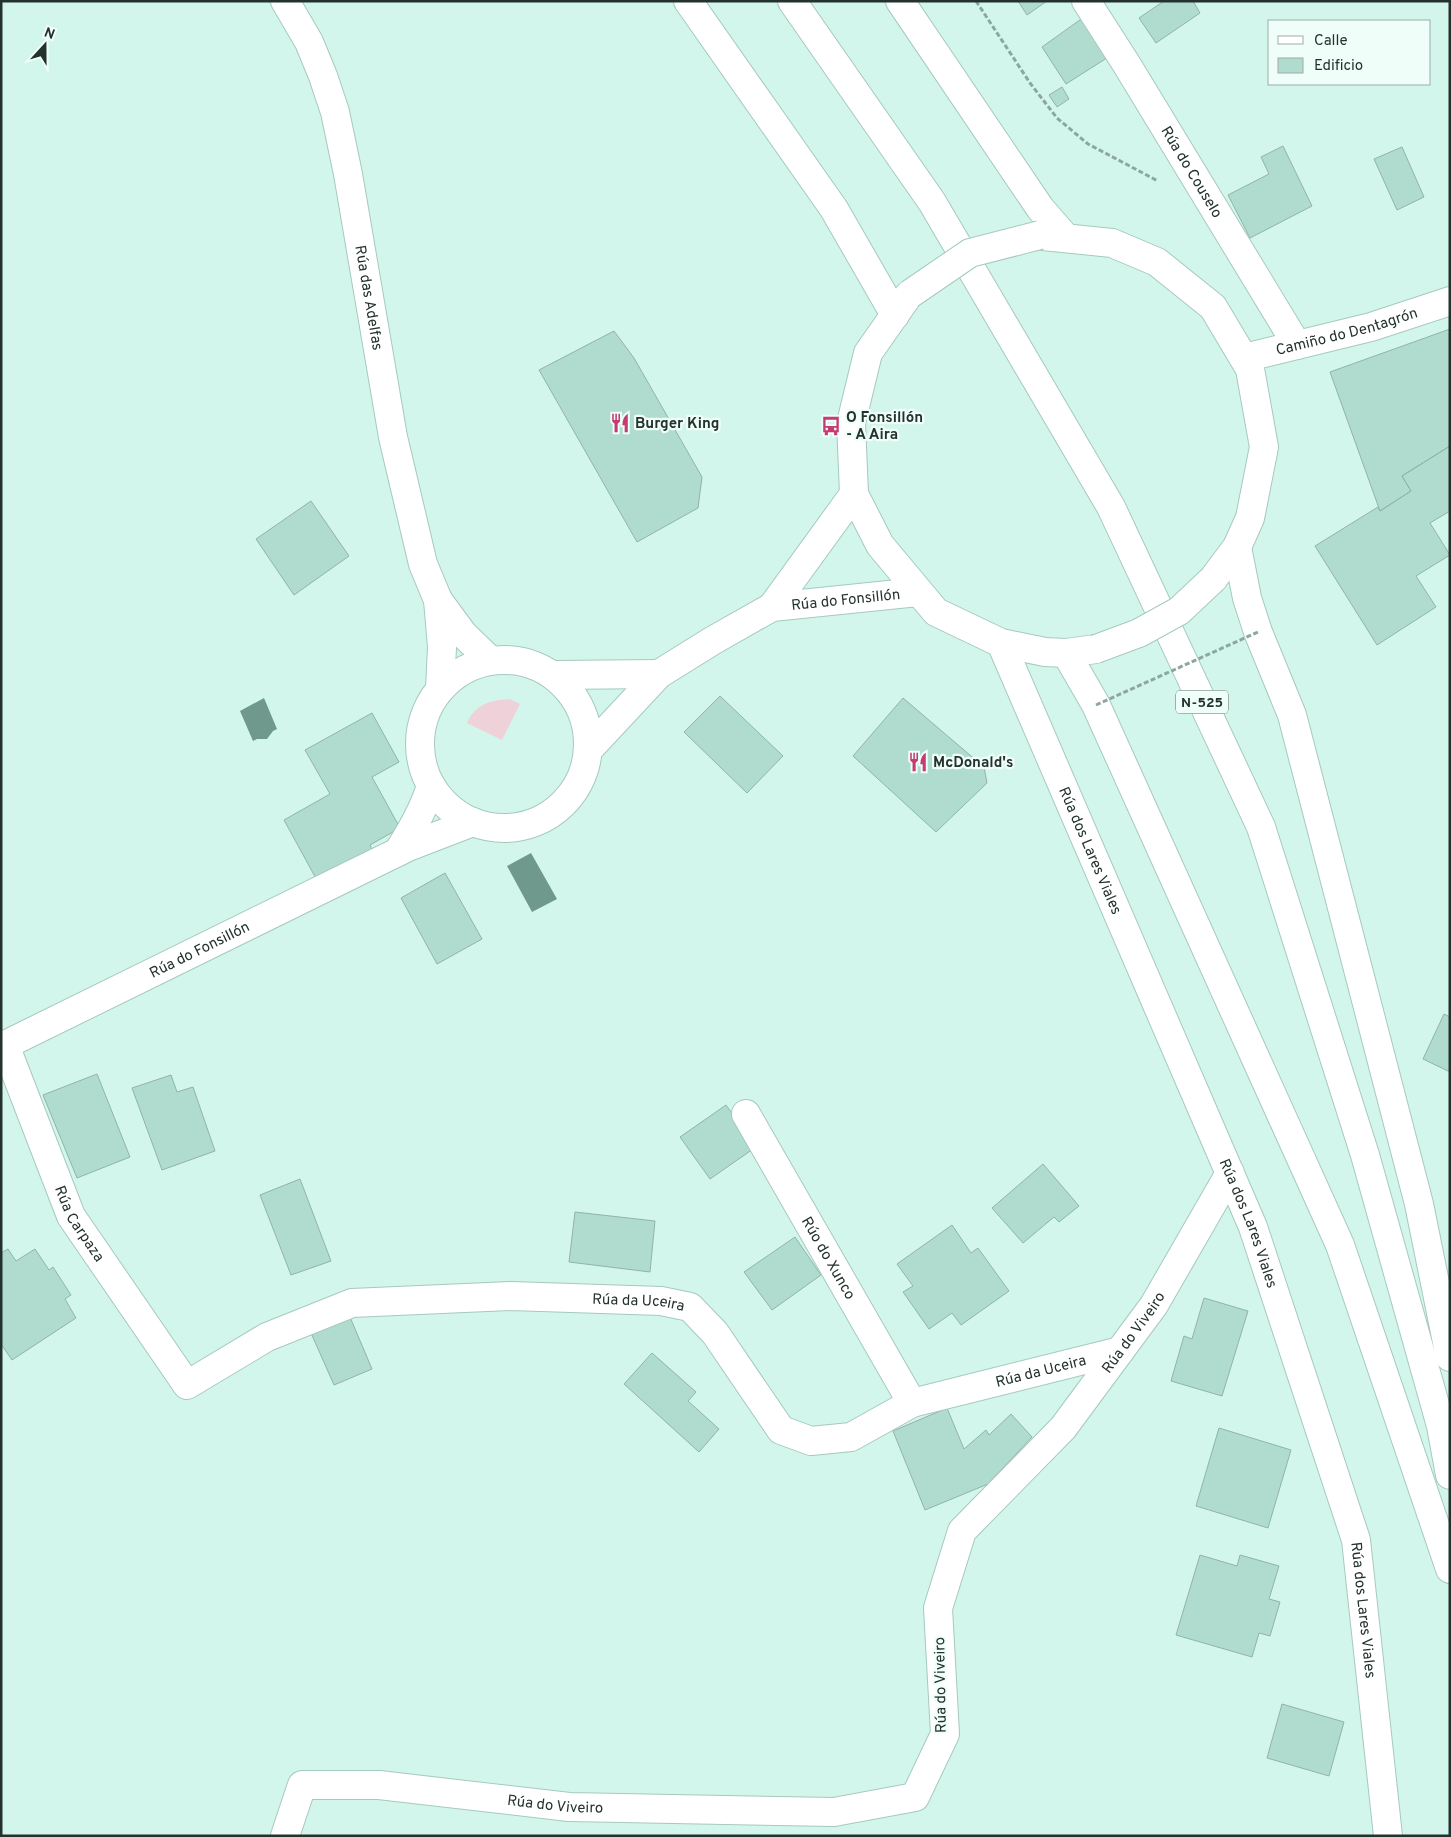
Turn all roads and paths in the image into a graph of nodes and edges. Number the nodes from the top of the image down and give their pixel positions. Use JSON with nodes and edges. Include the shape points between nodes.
{"nodes":[{"id":1,"x":285,"y":1,"type":"edge"},
{"id":2,"x":688,"y":1,"type":"edge"},
{"id":3,"x":792,"y":1,"type":"edge"},
{"id":4,"x":900,"y":1,"type":"edge"},
{"id":5,"x":976,"y":1,"type":"edge"},
{"id":6,"x":1086,"y":1,"type":"edge"},
{"id":7,"x":1162,"y":183,"type":"dead end"},
{"id":8,"x":1053,"y":237,"type":"junction"},
{"id":9,"x":1450,"y":302,"type":"edge"},
{"id":10,"x":903,"y":304,"type":"junction"},
{"id":11,"x":1297,"y":345,"type":"junction"},
{"id":12,"x":1244,"y":358,"type":"junction"},
{"id":13,"x":854,"y":494,"type":"junction"},
{"id":14,"x":1237,"y":547,"type":"junction"},
{"id":15,"x":918,"y":592,"type":"junction"},
{"id":16,"x":438,"y":600,"type":"junction"},
{"id":17,"x":772,"y":607,"type":"junction"},
{"id":18,"x":1258,"y":632,"type":"junction"},
{"id":19,"x":1001,"y":643,"type":"junction"},
{"id":20,"x":1066,"y":653,"type":"junction"},
{"id":21,"x":490,"y":660,"type":"junction"},
{"id":22,"x":659,"y":674,"type":"junction"},
{"id":23,"x":554,"y":675,"type":"junction"},
{"id":24,"x":440,"y":689,"type":"junction"},
{"id":25,"x":1096,"y":705,"type":"junction"},
{"id":26,"x":589,"y":749,"type":"junction"},
{"id":27,"x":430,"y":786,"type":"junction"},
{"id":28,"x":473,"y":822,"type":"junction"},
{"id":29,"x":398,"y":852,"type":"junction"},
{"id":30,"x":3,"y":1046,"type":"edge"},
{"id":31,"x":746,"y":1114,"type":"dead end"},
{"id":32,"x":1230,"y":1173,"type":"junction"},
{"id":33,"x":1120,"y":1351,"type":"junction"},
{"id":34,"x":1450,"y":1357,"type":"edge"},
{"id":35,"x":188,"y":1385,"type":"joint"},
{"id":36,"x":912,"y":1403,"type":"junction"},
{"id":37,"x":1450,"y":1475,"type":"edge"},
{"id":38,"x":1450,"y":1569,"type":"edge"},
{"id":39,"x":285,"y":1836,"type":"edge"},
{"id":40,"x":1388,"y":1836,"type":"edge"}],
"edges":[{"from":1,"to":16,"type":"main road","name":"Rúa das Adelfas","via":[[309,42],[335,112],[393,437],[423,564]]},
{"from":2,"to":10,"type":"main road"},
{"from":3,"to":37,"type":"main road","number":"N-525","via":[[932,202],[1111,508],[1260,827],[1365,1155],[1441,1426]]},
{"from":4,"to":8,"type":"main road","via":[[1040,208]]},
{"from":5,"to":7,"type":"path","via":[[1057,118],[1088,144]]},
{"from":6,"to":11,"type":"main road","name":"Rúa do Couselo"},
{"from":8,"to":10,"type":"main road","bridge":true,"via":[[970,253]]},
{"from":8,"to":12,"type":"main road","via":[[1112,243],[1157,262],[1213,308]]},
{"from":9,"to":11,"type":"main road","name":"Camiño do Dentagrón"},
{"from":10,"to":13,"type":"main road","via":[[868,353],[851,423]]},
{"from":11,"to":12,"type":"main road","name":"Camiño do Dentagrón"},
{"from":12,"to":14,"type":"main road","via":[[1250,369],[1264,447],[1250,518]]},
{"from":13,"to":15,"type":"main road","via":[[880,546]]},
{"from":13,"to":17,"type":"main road","name":"Rúa do Fonsillón"},
{"from":14,"to":18,"type":"main road","via":[[1247,598]]},
{"from":14,"to":20,"type":"main road","bridge":true,"via":[[1213,579],[1179,611],[1140,633],[1096,649]]},
{"from":15,"to":17,"type":"main road","name":"Rúa do Fonsillón"},
{"from":15,"to":19,"type":"main road","via":[[936,612]]},
{"from":16,"to":21,"type":"main road","name":"Rúa das Adelfas","via":[[463,634]]},
{"from":16,"to":24,"type":"main road","name":"Rúa das Adelfas","via":[[442,647]]},
{"from":17,"to":22,"type":"main road","name":"Rúa do Fonsillón"},
{"from":18,"to":25,"type":"path","bridge":true},
{"from":18,"to":34,"type":"main road","via":[[1292,715],[1419,1204]]},
{"from":19,"to":20,"type":"main road"},
{"from":19,"to":32,"type":"main road","name":"Rúa dos Lares Viales"},
{"from":20,"to":25,"type":"main road"},
{"from":21,"to":23,"type":"main road","via":[[513,659],[534,664]]},
{"from":21,"to":24,"type":"main road","via":[[469,666]]},
{"from":22,"to":23,"type":"main road"},
{"from":22,"to":26,"type":"main road","name":"Rúa do Fonsillón"},
{"from":23,"to":26,"type":"main road","via":[[574,695],[586,721]]},
{"from":24,"to":27,"type":"main road","via":[[428,705],[420,732],[420,760]]},
{"from":25,"to":38,"type":"main road","via":[[1340,1245]]},
{"from":26,"to":28,"type":"main road","via":[[584,775],[570,798],[550,816],[526,826],[499,829]]},
{"from":27,"to":28,"type":"main road","via":[[449,808]]},
{"from":27,"to":29,"type":"main road","via":[[416,824]]},
{"from":28,"to":29,"type":"main road","name":"Rúa do Fonsillón"},
{"from":29,"to":30,"type":"main road","name":"Rúa do Fonsillón"},
{"from":30,"to":35,"type":"main road","name":"Rúa Carpaza","via":[[71,1216]]},
{"from":31,"to":36,"type":"main road","name":"Rúo do Xunco"},
{"from":32,"to":33,"type":"main road","name":"Rúa do Viveiro","via":[[1154,1305]]},
{"from":32,"to":40,"type":"main road","name":"Rúa dos Lares Viales","via":[[1252,1227],[1356,1540]]},
{"from":33,"to":36,"type":"main road","name":"Rúa da Uceira"},
{"from":33,"to":39,"type":"main road","name":"Rúa do Viveiro","via":[[1063,1428],[962,1531],[938,1608],[945,1734],[915,1797],[834,1812],[814,1812],[569,1807],[379,1785],[302,1785]]},
{"from":35,"to":36,"type":"main road","name":"Rúa da Uceira","via":[[267,1337],[352,1303],[511,1296],[661,1301],[690,1307],[715,1333],[781,1430],[811,1440],[851,1437]]}]}
